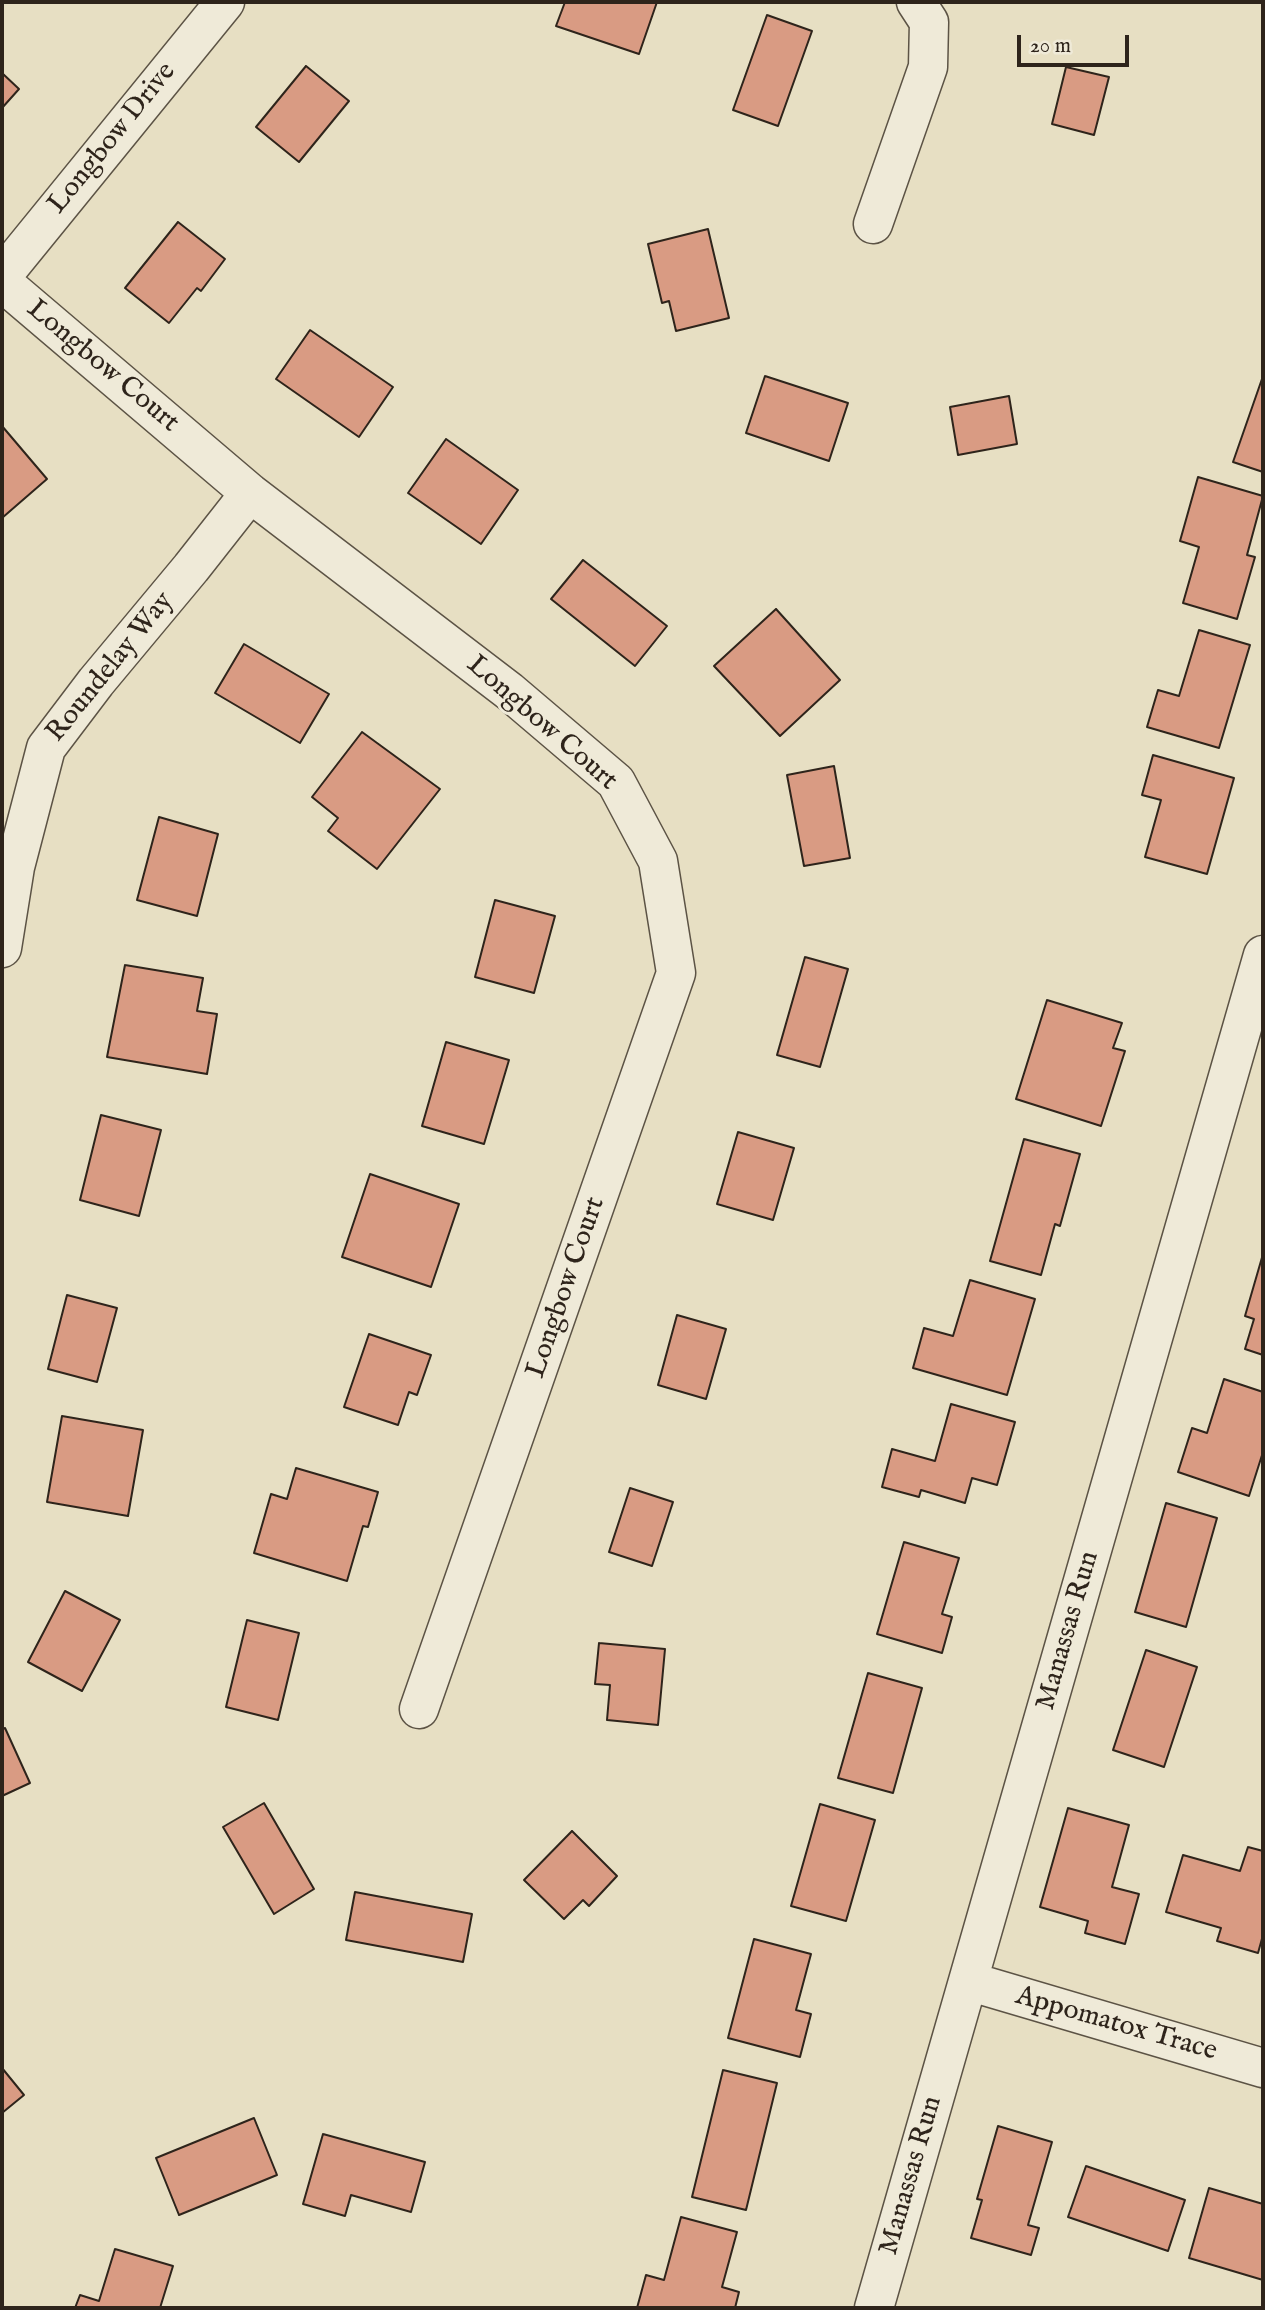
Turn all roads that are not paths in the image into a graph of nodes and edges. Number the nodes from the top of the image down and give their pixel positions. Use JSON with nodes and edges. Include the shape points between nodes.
{"nodes":[{"id":1,"x":225,"y":2,"type":"edge"},
{"id":2,"x":916,"y":2,"type":"edge"},
{"id":3,"x":873,"y":223,"type":"dead end"},
{"id":4,"x":2,"y":276,"type":"edge"},
{"id":5,"x":2,"y":282,"type":"edge"},
{"id":6,"x":250,"y":493,"type":"junction"},
{"id":7,"x":2,"y":948,"type":"edge"},
{"id":8,"x":1263,"y":955,"type":"edge"},
{"id":9,"x":419,"y":1709,"type":"dead end"},
{"id":10,"x":968,"y":1981,"type":"junction"},
{"id":11,"x":1263,"y":2068,"type":"edge"},
{"id":12,"x":874,"y":2308,"type":"edge"}],
"edges":[{"from":1,"to":4,"type":"street","name":"Longbow Drive"},
{"from":2,"to":3,"type":"street","via":[[929,22],[928,67]]},
{"from":5,"to":6,"type":"street","name":"Longbow Court"},
{"from":6,"to":7,"type":"street","name":"Roundelay Way","via":[[46,748],[15,867]]},
{"from":6,"to":9,"type":"street","name":"Longbow Court","via":[[509,691],[616,782],[658,861],[676,973]]},
{"from":8,"to":10,"type":"street","name":"Manassas Run"},
{"from":10,"to":11,"type":"street","name":"Appomatox Trace"},
{"from":10,"to":12,"type":"street","name":"Manassas Run"}]}
